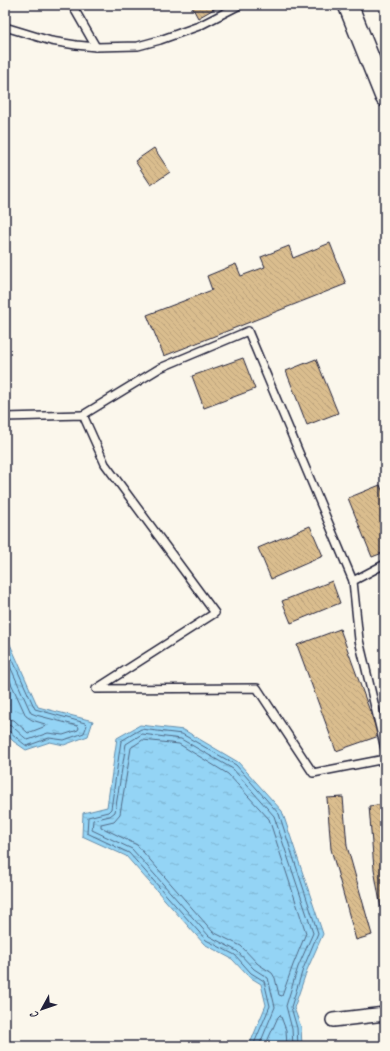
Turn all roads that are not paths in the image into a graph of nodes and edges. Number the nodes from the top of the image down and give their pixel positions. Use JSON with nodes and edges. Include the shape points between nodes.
{"nodes":[{"id":1,"x":72,"y":5,"type":"edge"},
{"id":2,"x":240,"y":5,"type":"edge"},
{"id":3,"x":348,"y":5,"type":"edge"},
{"id":4,"x":5,"y":27,"type":"edge"},
{"id":5,"x":96,"y":47,"type":"junction"},
{"id":6,"x":384,"y":90,"type":"edge"},
{"id":7,"x":83,"y":415,"type":"junction"},
{"id":8,"x":5,"y":417,"type":"edge"},
{"id":9,"x":385,"y":564,"type":"edge"},
{"id":10,"x":353,"y":581,"type":"junction"},
{"id":11,"x":385,"y":749,"type":"edge"},
{"id":12,"x":385,"y":759,"type":"edge"},
{"id":13,"x":385,"y":1014,"type":"edge"},
{"id":14,"x":333,"y":1020,"type":"dead end"}],
"edges":[{"from":1,"to":5,"type":"lane"},
{"from":2,"to":5,"type":"lane","via":[[199,26],[160,40],[138,46]]},
{"from":3,"to":6,"type":"main road"},
{"from":4,"to":5,"type":"lane","via":[[51,41]]},
{"from":7,"to":8,"type":"lane"},
{"from":7,"to":10,"type":"lane","via":[[160,368],[248,331]]},
{"from":7,"to":12,"type":"lane","via":[[106,464],[215,613],[96,689],[257,688],[313,772]]},
{"from":9,"to":10,"type":"lane"},
{"from":10,"to":11,"type":"lane","via":[[358,640]]},
{"from":13,"to":14,"type":"street"}]}
